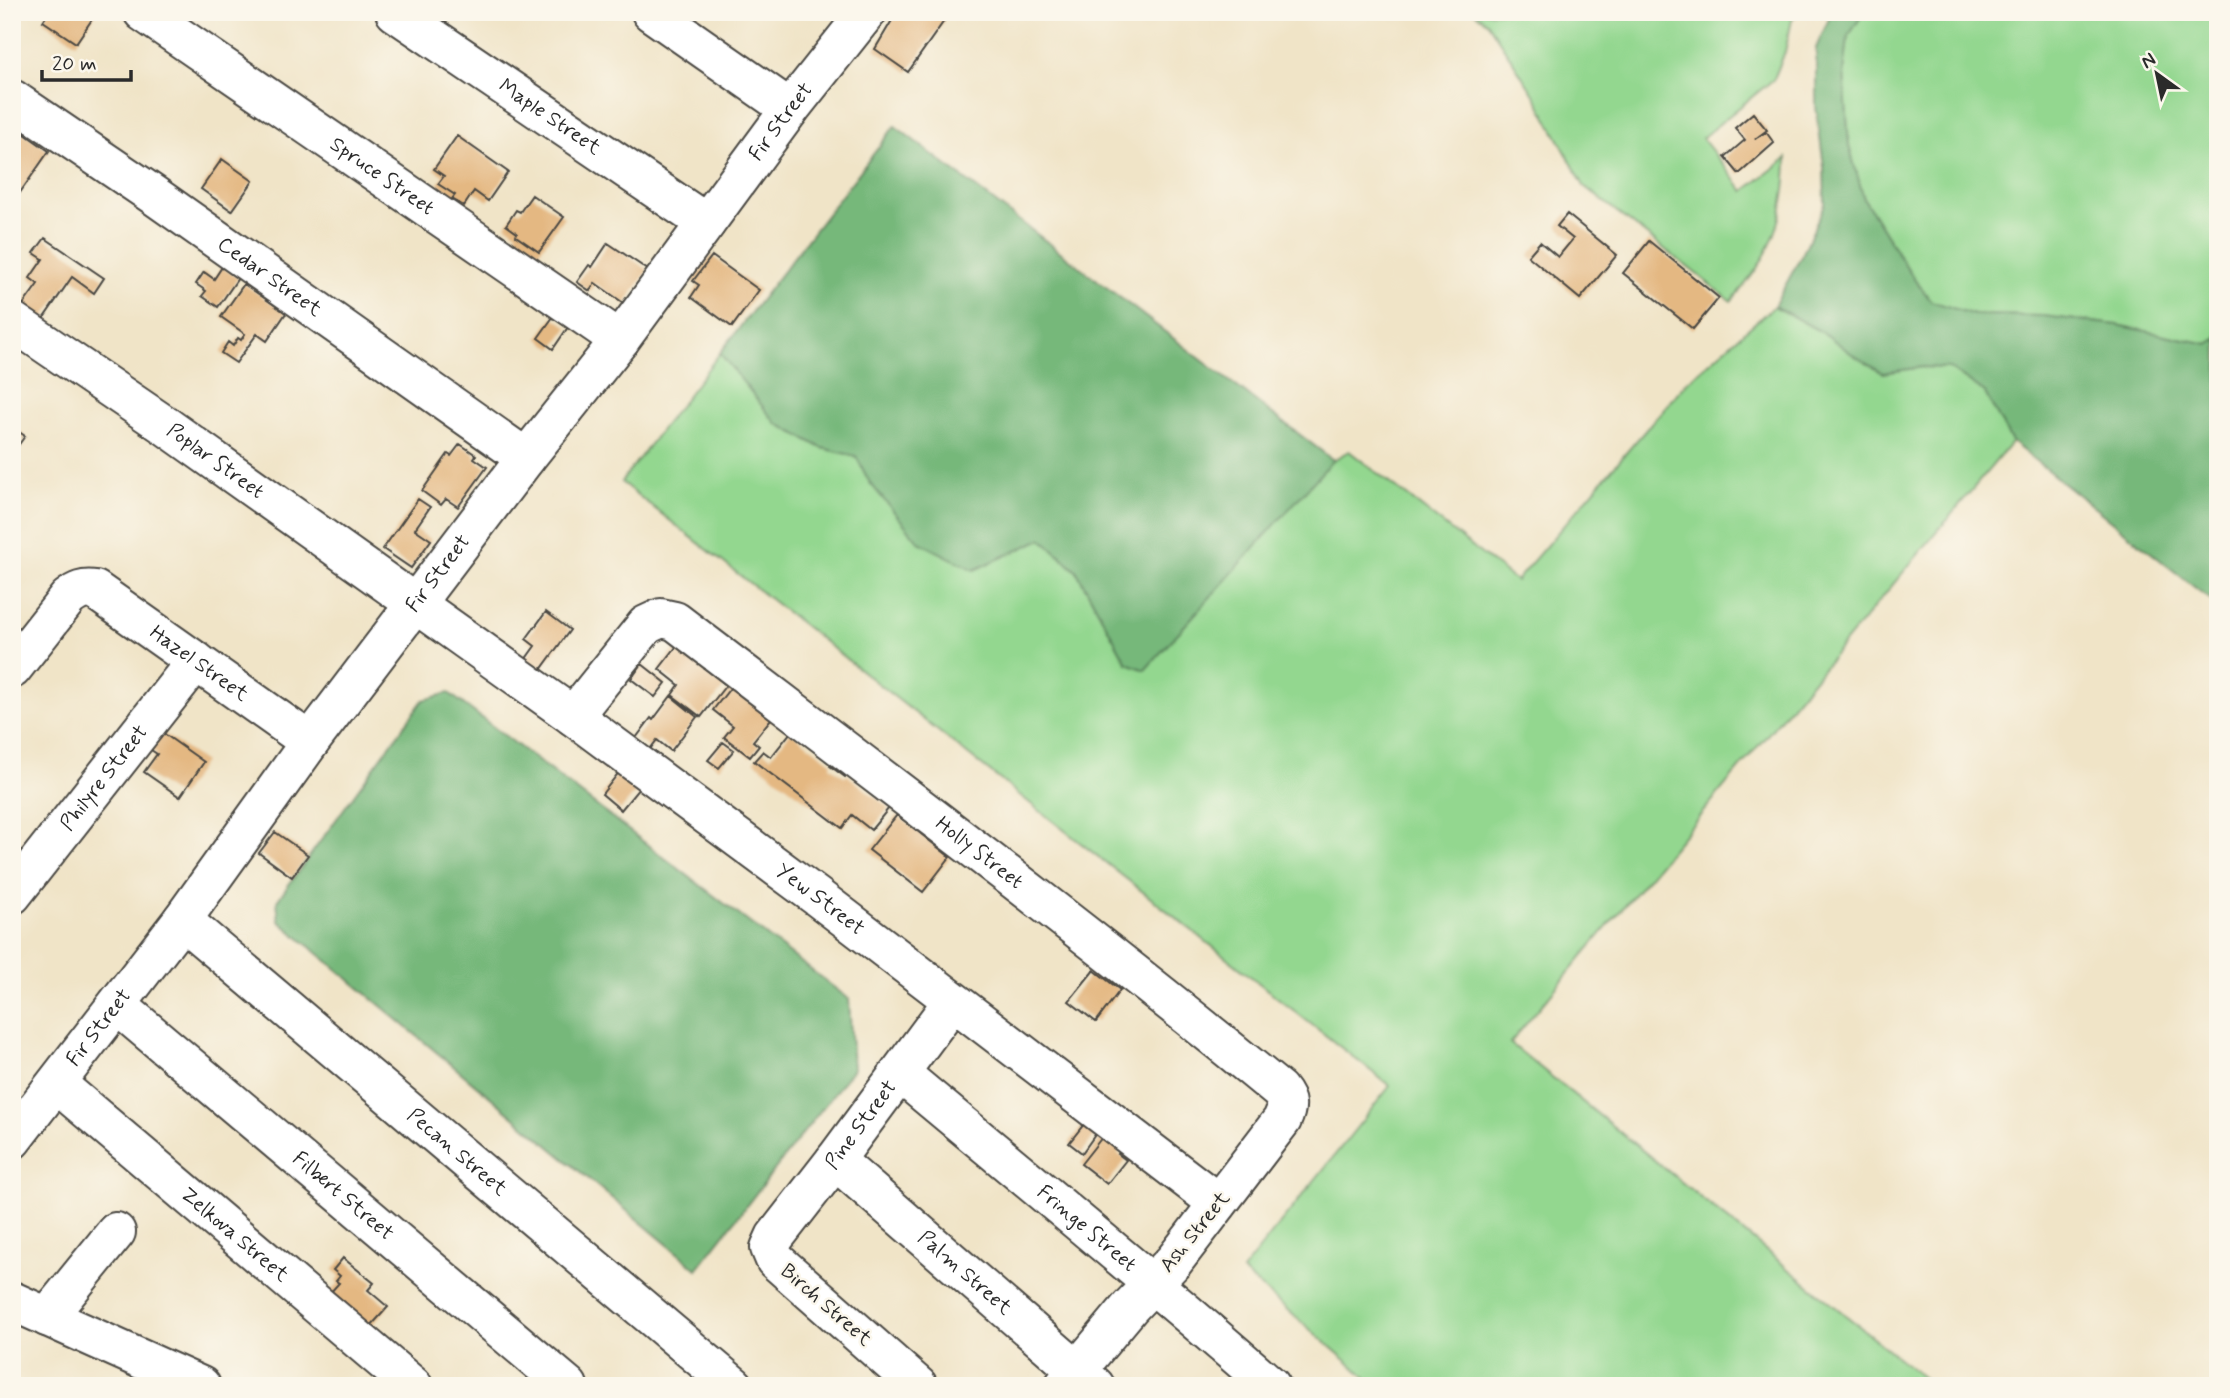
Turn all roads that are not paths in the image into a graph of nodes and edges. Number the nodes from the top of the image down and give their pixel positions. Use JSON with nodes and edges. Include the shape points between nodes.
{"nodes":[{"id":1,"x":143,"y":12,"type":"edge"},
{"id":2,"x":395,"y":12,"type":"edge"},
{"id":3,"x":651,"y":12,"type":"edge"},
{"id":4,"x":867,"y":12,"type":"edge"},
{"id":5,"x":12,"y":99,"type":"edge"},
{"id":6,"x":790,"y":109,"type":"junction"},
{"id":7,"x":706,"y":223,"type":"junction"},
{"id":8,"x":12,"y":321,"type":"edge"},
{"id":9,"x":620,"y":340,"type":"junction"},
{"id":10,"x":526,"y":458,"type":"junction"},
{"id":11,"x":415,"y":606,"type":"junction"},
{"id":12,"x":196,"y":661,"type":"junction"},
{"id":13,"x":12,"y":669,"type":"edge"},
{"id":14,"x":573,"y":716,"type":"junction"},
{"id":15,"x":310,"y":742,"type":"junction"},
{"id":16,"x":12,"y":895,"type":"edge"},
{"id":17,"x":182,"y":920,"type":"junction"},
{"id":18,"x":952,"y":1002,"type":"junction"},
{"id":19,"x":117,"y":1005,"type":"junction"},
{"id":20,"x":900,"y":1073,"type":"junction"},
{"id":21,"x":57,"y":1084,"type":"junction"},
{"id":22,"x":1287,"y":1103,"type":"joint"},
{"id":23,"x":12,"y":1139,"type":"edge"},
{"id":24,"x":835,"y":1160,"type":"junction"},
{"id":25,"x":1218,"y":1203,"type":"junction"},
{"id":26,"x":117,"y":1232,"type":"dead end"},
{"id":27,"x":770,"y":1248,"type":"joint"},
{"id":28,"x":1152,"y":1284,"type":"junction"},
{"id":29,"x":12,"y":1301,"type":"edge"},
{"id":30,"x":47,"y":1317,"type":"junction"},
{"id":31,"x":1079,"y":1381,"type":"edge"},
{"id":32,"x":201,"y":1386,"type":"edge"},
{"id":33,"x":412,"y":1386,"type":"edge"},
{"id":34,"x":568,"y":1386,"type":"edge"},
{"id":35,"x":734,"y":1386,"type":"edge"},
{"id":36,"x":918,"y":1386,"type":"edge"},
{"id":37,"x":1271,"y":1386,"type":"edge"}],
"edges":[{"from":1,"to":9,"type":"street","name":"Spruce Street"},
{"from":2,"to":7,"type":"street","name":"Maple Street"},
{"from":3,"to":6,"type":"street"},
{"from":4,"to":6,"type":"street","name":"Fir Street"},
{"from":5,"to":10,"type":"street","name":"Cedar Street"},
{"from":6,"to":7,"type":"street","name":"Fir Street"},
{"from":7,"to":9,"type":"street","name":"Fir Street"},
{"from":8,"to":11,"type":"street","name":"Poplar Street"},
{"from":9,"to":10,"type":"street","name":"Fir Street"},
{"from":10,"to":11,"type":"street","name":"Fir Street"},
{"from":11,"to":14,"type":"street","name":"Yew Street"},
{"from":11,"to":15,"type":"street","name":"Fir Street"},
{"from":12,"to":13,"type":"street","name":"Hazel Street","via":[[104,594],[86,589],[68,598]]},
{"from":12,"to":15,"type":"street","name":"Hazel Street"},
{"from":12,"to":16,"type":"street","name":"Philyre Street"},
{"from":14,"to":18,"type":"street","name":"Yew Street"},
{"from":14,"to":22,"type":"street","name":"Holly Street","via":[[646,625],[661,618],[675,621],[1070,922],[1279,1090]]},
{"from":15,"to":17,"type":"street","name":"Fir Street"},
{"from":17,"to":19,"type":"street","name":"Fir Street"},
{"from":17,"to":35,"type":"street","name":"Pecan Street"},
{"from":18,"to":20,"type":"street","name":"Pine Street"},
{"from":18,"to":25,"type":"street","name":"Yew Street"},
{"from":19,"to":21,"type":"street","name":"Fir Street"},
{"from":19,"to":34,"type":"street","name":"Filbert Street"},
{"from":20,"to":24,"type":"street","name":"Pine Street"},
{"from":20,"to":28,"type":"street","name":"Fringe Street"},
{"from":21,"to":23,"type":"street","name":"Fir Street"},
{"from":21,"to":33,"type":"street","name":"Zelkova Street"},
{"from":22,"to":25,"type":"street","name":"Ash Street","via":[[1282,1120]]},
{"from":24,"to":27,"type":"street","name":"Pine Street"},
{"from":24,"to":31,"type":"street","name":"Palm Street"},
{"from":25,"to":28,"type":"street","name":"Ash Street"},
{"from":26,"to":30,"type":"street"},
{"from":27,"to":36,"type":"street","name":"Birch Street","via":[[775,1260]]},
{"from":28,"to":31,"type":"street","name":"Ash Street"},
{"from":28,"to":37,"type":"street","name":"Fringe Street"},
{"from":29,"to":30,"type":"street"},
{"from":30,"to":32,"type":"street"}]}
